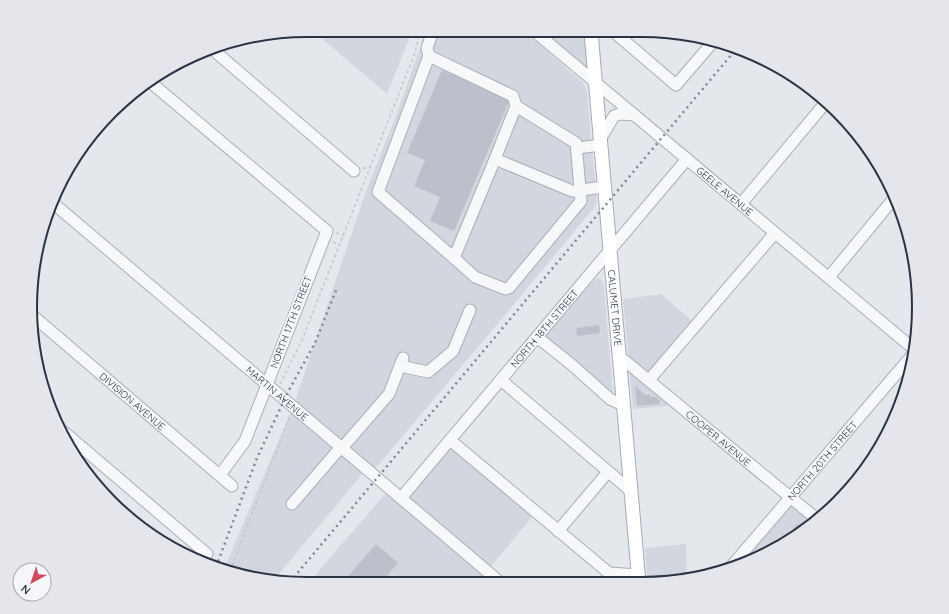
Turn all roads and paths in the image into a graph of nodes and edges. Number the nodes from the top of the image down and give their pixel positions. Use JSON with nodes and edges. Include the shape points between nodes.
{"nodes":[{"id":1,"x":419,"y":37,"type":"edge"},
{"id":2,"x":431,"y":37,"type":"edge"},
{"id":3,"x":540,"y":37,"type":"edge"},
{"id":4,"x":591,"y":37,"type":"edge"},
{"id":5,"x":620,"y":37,"type":"edge"},
{"id":6,"x":710,"y":46,"type":"edge"},
{"id":7,"x":216,"y":53,"type":"edge"},
{"id":8,"x":429,"y":56,"type":"junction"},
{"id":9,"x":595,"y":83,"type":"junction"},
{"id":10,"x":153,"y":86,"type":"edge"},
{"id":11,"x":516,"y":106,"type":"junction"},
{"id":12,"x":823,"y":106,"type":"edge"},
{"id":13,"x":635,"y":115,"type":"junction"},
{"id":14,"x":601,"y":142,"type":"junction"},
{"id":15,"x":577,"y":148,"type":"junction"},
{"id":16,"x":495,"y":159,"type":"junction"},
{"id":17,"x":687,"y":159,"type":"junction"},
{"id":18,"x":354,"y":171,"type":"dead end"},
{"id":19,"x":605,"y":187,"type":"junction"},
{"id":20,"x":581,"y":190,"type":"junction"},
{"id":21,"x":890,"y":203,"type":"edge"},
{"id":22,"x":741,"y":204,"type":"junction"},
{"id":23,"x":57,"y":206,"type":"edge"},
{"id":24,"x":775,"y":233,"type":"junction"},
{"id":25,"x":610,"y":252,"type":"junction"},
{"id":26,"x":454,"y":258,"type":"junction"},
{"id":27,"x":828,"y":278,"type":"junction"},
{"id":28,"x":470,"y":310,"type":"dead end"},
{"id":29,"x":38,"y":320,"type":"edge"},
{"id":30,"x":538,"y":337,"type":"junction"},
{"id":31,"x":909,"y":346,"type":"edge"},
{"id":32,"x":619,"y":356,"type":"junction"},
{"id":33,"x":907,"y":360,"type":"edge"},
{"id":34,"x":501,"y":380,"type":"junction"},
{"id":35,"x":649,"y":380,"type":"junction"},
{"id":36,"x":273,"y":386,"type":"junction"},
{"id":37,"x":623,"y":405,"type":"junction"},
{"id":38,"x":290,"y":416,"type":"dead end"},
{"id":39,"x":71,"y":438,"type":"edge"},
{"id":40,"x":450,"y":440,"type":"junction"},
{"id":41,"x":341,"y":447,"type":"junction"},
{"id":42,"x":608,"y":472,"type":"junction"},
{"id":43,"x":220,"y":475,"type":"junction"},
{"id":44,"x":232,"y":486,"type":"dead end"},
{"id":45,"x":631,"y":491,"type":"junction"},
{"id":46,"x":790,"y":497,"type":"junction"},
{"id":47,"x":401,"y":498,"type":"junction"},
{"id":48,"x":292,"y":504,"type":"dead end"},
{"id":49,"x":813,"y":516,"type":"edge"},
{"id":50,"x":558,"y":531,"type":"junction"},
{"id":51,"x":207,"y":554,"type":"dead end"},
{"id":52,"x":738,"y":559,"type":"edge"},
{"id":53,"x":231,"y":566,"type":"edge"},
{"id":54,"x":494,"y":577,"type":"edge"},
{"id":55,"x":629,"y":577,"type":"edge"},
{"id":56,"x":639,"y":577,"type":"edge"}],
"edges":[{"from":1,"to":36,"type":"path","via":[[415,53],[302,340]]},
{"from":2,"to":8,"type":"street","via":[[427,48]]},
{"from":3,"to":9,"type":"street","name":"GEELE AVENUE"},
{"from":4,"to":9,"type":"main road","name":"CALUMET DRIVE"},
{"from":5,"to":6,"type":"street","via":[[676,86]]},
{"from":7,"to":18,"type":"street"},
{"from":8,"to":11,"type":"street","via":[[513,96]]},
{"from":8,"to":26,"type":"street","via":[[378,192]]},
{"from":9,"to":13,"type":"street","name":"GEELE AVENUE"},
{"from":9,"to":14,"type":"main road","name":"CALUMET DRIVE"},
{"from":10,"to":36,"type":"street","name":"NORTH 17TH STREET","via":[[327,231]]},
{"from":11,"to":15,"type":"street","via":[[576,142]]},
{"from":11,"to":16,"type":"street"},
{"from":12,"to":22,"type":"street"},
{"from":13,"to":14,"type":"street","via":[[614,116]]},
{"from":13,"to":17,"type":"street","name":"GEELE AVENUE"},
{"from":14,"to":15,"type":"street"},
{"from":14,"to":19,"type":"main road","name":"CALUMET DRIVE"},
{"from":15,"to":20,"type":"street"},
{"from":16,"to":20,"type":"street","via":[[572,191]]},
{"from":16,"to":26,"type":"street"},
{"from":17,"to":22,"type":"street","name":"GEELE AVENUE"},
{"from":17,"to":25,"type":"street","name":"NORTH 18TH STREET"},
{"from":19,"to":20,"type":"street"},
{"from":19,"to":25,"type":"main road","name":"CALUMET DRIVE"},
{"from":20,"to":26,"type":"street","via":[[581,201],[507,289],[475,277]]},
{"from":21,"to":27,"type":"street"},
{"from":22,"to":24,"type":"street","name":"GEELE AVENUE"},
{"from":23,"to":36,"type":"street","name":"MARTIN AVENUE"},
{"from":24,"to":27,"type":"street","name":"GEELE AVENUE"},
{"from":24,"to":35,"type":"street"},
{"from":25,"to":30,"type":"street","name":"NORTH 18TH STREET"},
{"from":25,"to":32,"type":"main road","name":"CALUMET DRIVE"},
{"from":27,"to":31,"type":"street","name":"GEELE AVENUE"},
{"from":28,"to":41,"type":"street","via":[[453,351],[428,372],[402,362],[389,394]]},
{"from":29,"to":43,"type":"street","name":"DIVISION AVENUE"},
{"from":30,"to":34,"type":"street","name":"NORTH 18TH STREET"},
{"from":30,"to":37,"type":"street","via":[[610,399]]},
{"from":32,"to":35,"type":"street","name":"COOPER AVENUE"},
{"from":32,"to":37,"type":"main road","name":"CALUMET DRIVE"},
{"from":33,"to":46,"type":"street","name":"NORTH 20TH STREET"},
{"from":34,"to":40,"type":"street","name":"NORTH 18TH STREET"},
{"from":34,"to":42,"type":"street"},
{"from":35,"to":46,"type":"street","name":"COOPER AVENUE"},
{"from":36,"to":41,"type":"street","name":"MARTIN AVENUE"},
{"from":36,"to":43,"type":"street","name":"NORTH 17TH STREET","via":[[245,441]]},
{"from":37,"to":45,"type":"main road","name":"CALUMET DRIVE"},
{"from":38,"to":53,"type":"path"},
{"from":39,"to":51,"type":"street"},
{"from":40,"to":47,"type":"street","name":"NORTH 18TH STREET"},
{"from":40,"to":50,"type":"street"},
{"from":41,"to":47,"type":"street","name":"MARTIN AVENUE"},
{"from":41,"to":48,"type":"street"},
{"from":42,"to":45,"type":"street"},
{"from":42,"to":50,"type":"street"},
{"from":43,"to":44,"type":"street","name":"DIVISION AVENUE"},
{"from":45,"to":56,"type":"main road","name":"CALUMET DRIVE"},
{"from":46,"to":49,"type":"street","name":"COOPER AVENUE"},
{"from":46,"to":52,"type":"street","name":"NORTH 20TH STREET"},
{"from":47,"to":54,"type":"street","name":"MARTIN AVENUE"},
{"from":50,"to":55,"type":"street","via":[[609,573]]}]}
